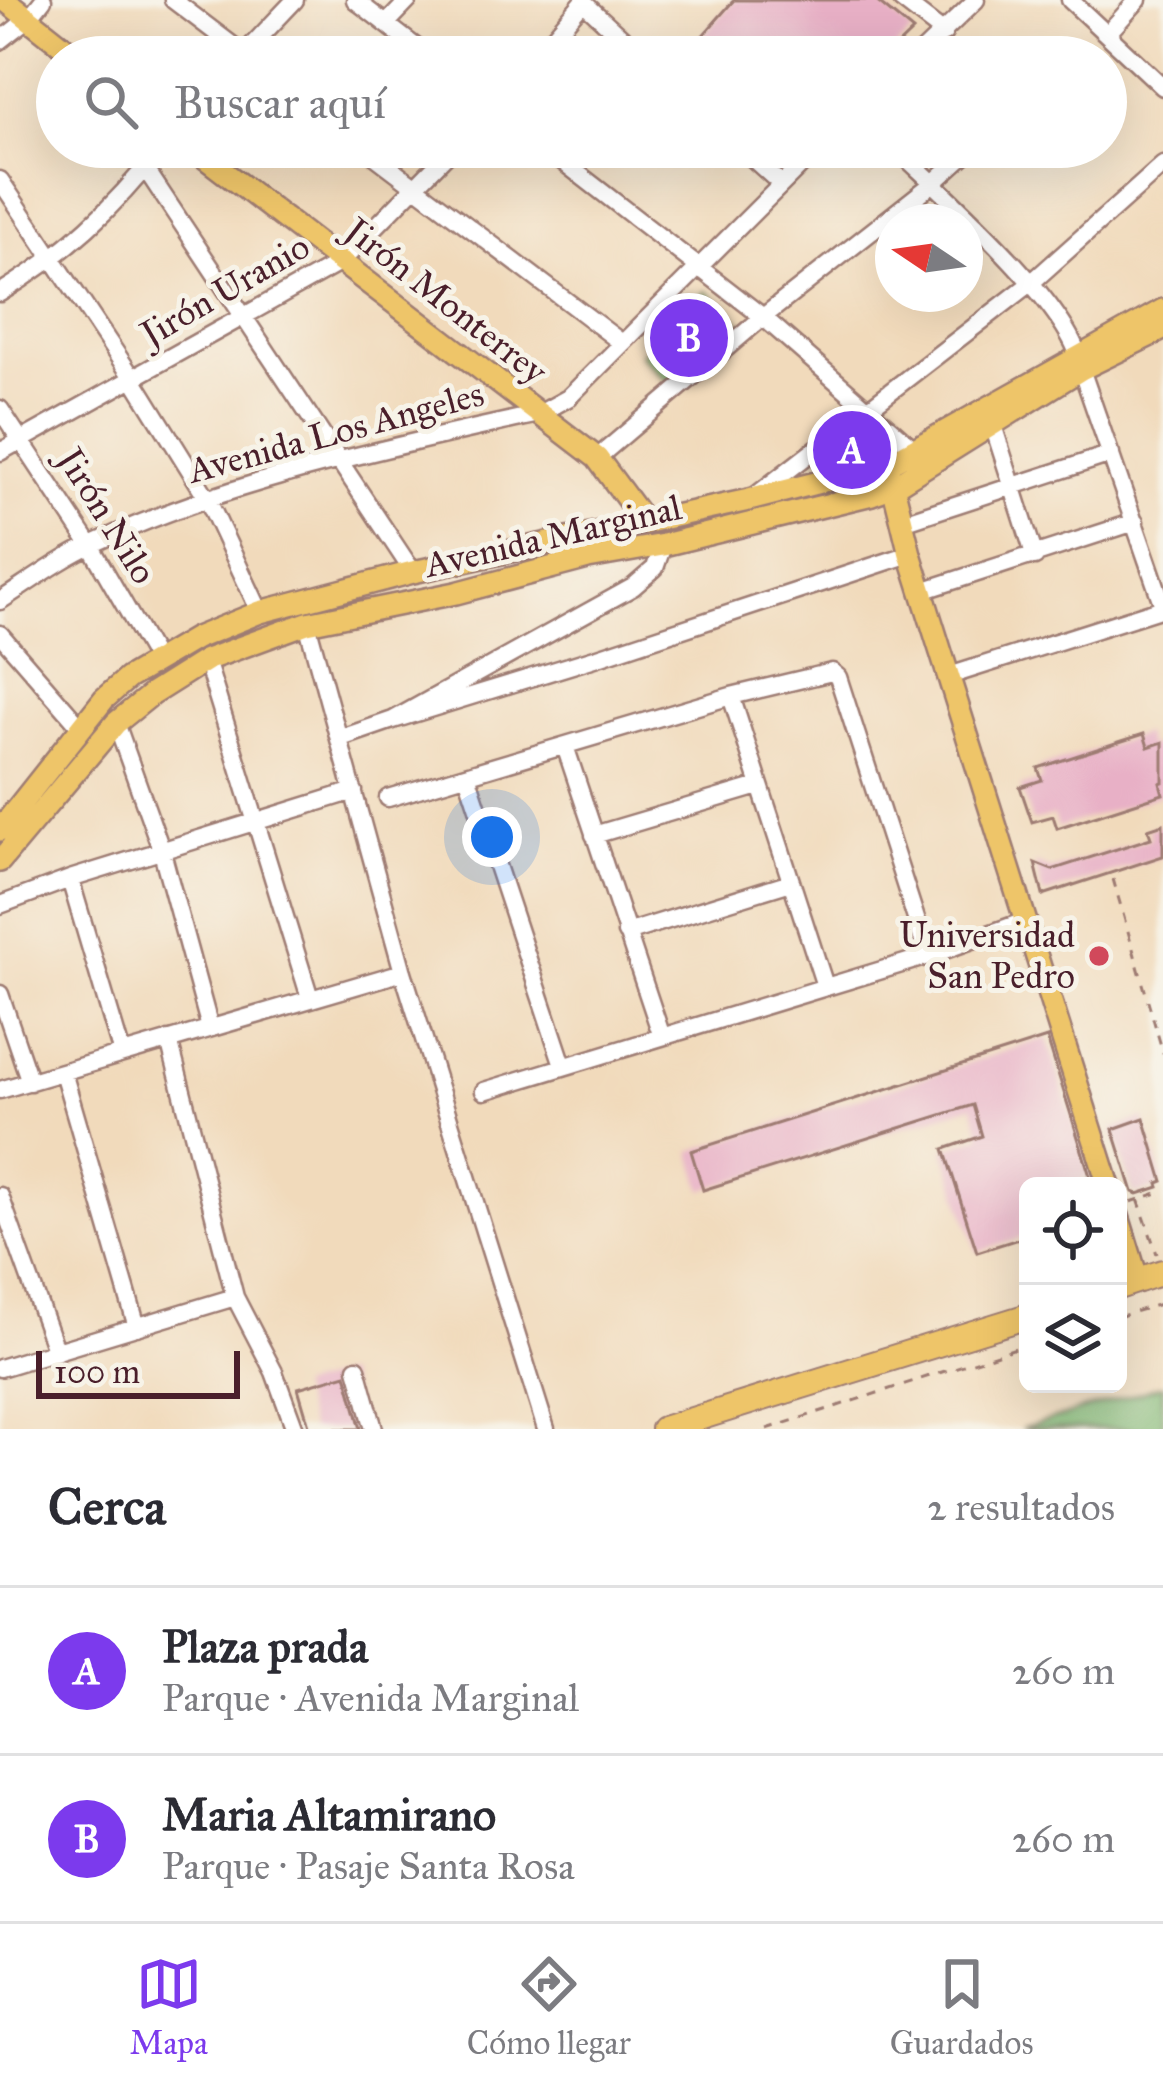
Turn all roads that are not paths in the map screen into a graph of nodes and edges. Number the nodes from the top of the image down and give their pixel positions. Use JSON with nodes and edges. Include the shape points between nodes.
{"nodes":[{"id":1,"x":5,"y":0,"type":"edge"},
{"id":2,"x":44,"y":0,"type":"edge"},
{"id":3,"x":173,"y":0,"type":"edge"},
{"id":4,"x":295,"y":0,"type":"edge"},
{"id":5,"x":355,"y":0,"type":"edge"},
{"id":6,"x":409,"y":0,"type":"edge"},
{"id":7,"x":901,"y":0,"type":"edge"},
{"id":8,"x":976,"y":0,"type":"edge"},
{"id":9,"x":1070,"y":0,"type":"edge"},
{"id":10,"x":1138,"y":0,"type":"edge"},
{"id":11,"x":583,"y":2,"type":"edge"},
{"id":12,"x":28,"y":19,"type":"junction"},
{"id":13,"x":386,"y":24,"type":"junction"},
{"id":14,"x":944,"y":34,"type":"junction"},
{"id":15,"x":1107,"y":34,"type":"joint"},
{"id":16,"x":50,"y":36,"type":"edge"},
{"id":17,"x":219,"y":36,"type":"edge"},
{"id":18,"x":263,"y":36,"type":"edge"},
{"id":19,"x":402,"y":36,"type":"edge"},
{"id":20,"x":554,"y":36,"type":"edge"},
{"id":21,"x":620,"y":36,"type":"edge"},
{"id":22,"x":942,"y":36,"type":"edge"},
{"id":23,"x":0,"y":41,"type":"edge"},
{"id":24,"x":1127,"y":53,"type":"edge"},
{"id":25,"x":1163,"y":87,"type":"edge"},
{"id":26,"x":1163,"y":165,"type":"edge"},
{"id":27,"x":145,"y":168,"type":"joint"},
{"id":28,"x":218,"y":168,"type":"edge"},
{"id":29,"x":390,"y":168,"type":"edge"},
{"id":30,"x":433,"y":168,"type":"edge"},
{"id":31,"x":571,"y":168,"type":"edge"},
{"id":32,"x":763,"y":168,"type":"edge"},
{"id":33,"x":797,"y":168,"type":"edge"},
{"id":34,"x":916,"y":168,"type":"edge"},
{"id":35,"x":950,"y":168,"type":"edge"},
{"id":36,"x":0,"y":181,"type":"edge"},
{"id":37,"x":781,"y":184,"type":"junction"},
{"id":38,"x":932,"y":184,"type":"junction"},
{"id":39,"x":414,"y":187,"type":"junction"},
{"id":40,"x":54,"y":260,"type":"junction"},
{"id":41,"x":341,"y":262,"type":"junction"},
{"id":42,"x":697,"y":266,"type":"junction"},
{"id":43,"x":1031,"y":283,"type":"junction"},
{"id":44,"x":0,"y":292,"type":"edge"},
{"id":45,"x":1163,"y":310,"type":"edge"},
{"id":46,"x":242,"y":316,"type":"junction"},
{"id":47,"x":763,"y":317,"type":"junction"},
{"id":48,"x":1163,"y":329,"type":"edge"},
{"id":49,"x":622,"y":343,"type":"junction"},
{"id":50,"x":1081,"y":361,"type":"junction"},
{"id":51,"x":134,"y":380,"type":"junction"},
{"id":52,"x":868,"y":407,"type":"junction"},
{"id":53,"x":0,"y":410,"type":"edge"},
{"id":54,"x":539,"y":414,"type":"junction"},
{"id":55,"x":992,"y":422,"type":"junction"},
{"id":56,"x":20,"y":440,"type":"junction"},
{"id":57,"x":0,"y":452,"type":"edge"},
{"id":58,"x":1111,"y":454,"type":"junction"},
{"id":59,"x":923,"y":456,"type":"junction"},
{"id":60,"x":340,"y":458,"type":"junction"},
{"id":61,"x":597,"y":458,"type":"junction"},
{"id":62,"x":890,"y":475,"type":"junction"},
{"id":63,"x":1012,"y":485,"type":"junction"},
{"id":64,"x":206,"y":496,"type":"junction"},
{"id":65,"x":749,"y":500,"type":"junction"},
{"id":66,"x":903,"y":522,"type":"junction"},
{"id":67,"x":1136,"y":522,"type":"junction"},
{"id":68,"x":645,"y":523,"type":"junction"},
{"id":69,"x":90,"y":545,"type":"junction"},
{"id":70,"x":663,"y":545,"type":"junction"},
{"id":71,"x":1155,"y":548,"type":"edge"},
{"id":72,"x":910,"y":554,"type":"junction"},
{"id":73,"x":1035,"y":557,"type":"junction"},
{"id":74,"x":413,"y":572,"type":"junction"},
{"id":75,"x":922,"y":591,"type":"junction"},
{"id":76,"x":0,"y":601,"type":"edge"},
{"id":77,"x":1163,"y":607,"type":"edge"},
{"id":78,"x":260,"y":612,"type":"junction"},
{"id":79,"x":307,"y":623,"type":"junction"},
{"id":80,"x":0,"y":634,"type":"edge"},
{"id":81,"x":156,"y":660,"type":"junction"},
{"id":82,"x":206,"y":660,"type":"junction"},
{"id":83,"x":949,"y":676,"type":"junction"},
{"id":84,"x":731,"y":696,"type":"junction"},
{"id":85,"x":393,"y":720,"type":"junction"},
{"id":86,"x":116,"y":723,"type":"junction"},
{"id":87,"x":80,"y":726,"type":"junction"},
{"id":88,"x":341,"y":738,"type":"junction"},
{"id":89,"x":565,"y":746,"type":"junction"},
{"id":90,"x":467,"y":775,"type":"junction"},
{"id":91,"x":759,"y":785,"type":"junction"},
{"id":92,"x":354,"y":791,"type":"junction"},
{"id":93,"x":388,"y":798,"type":"dead end"},
{"id":94,"x":2,"y":823,"type":"edge"},
{"id":95,"x":256,"y":823,"type":"junction"},
{"id":96,"x":594,"y":835,"type":"junction"},
{"id":97,"x":162,"y":852,"type":"junction"},
{"id":98,"x":0,"y":861,"type":"edge"},
{"id":99,"x":70,"y":879,"type":"junction"},
{"id":100,"x":791,"y":882,"type":"junction"},
{"id":101,"x":0,"y":905,"type":"edge"},
{"id":102,"x":1025,"y":920,"type":"junction"},
{"id":103,"x":626,"y":933,"type":"junction"},
{"id":104,"x":928,"y":956,"type":"junction"},
{"id":105,"x":403,"y":972,"type":"junction"},
{"id":106,"x":825,"y":986,"type":"junction"},
{"id":107,"x":0,"y":994,"type":"edge"},
{"id":108,"x":310,"y":998,"type":"junction"},
{"id":109,"x":210,"y":1028,"type":"junction"},
{"id":110,"x":662,"y":1037,"type":"junction"},
{"id":111,"x":169,"y":1040,"type":"junction"},
{"id":112,"x":122,"y":1054,"type":"junction"},
{"id":113,"x":562,"y":1065,"type":"junction"},
{"id":114,"x":63,"y":1072,"type":"junction"},
{"id":115,"x":30,"y":1082,"type":"junction"},
{"id":116,"x":0,"y":1090,"type":"edge"},
{"id":117,"x":484,"y":1091,"type":"dead end"},
{"id":118,"x":1105,"y":1177,"type":"edge"},
{"id":119,"x":0,"y":1196,"type":"edge"},
{"id":120,"x":1163,"y":1272,"type":"edge"},
{"id":121,"x":1128,"y":1284,"type":"edge"},
{"id":122,"x":235,"y":1297,"type":"junction"},
{"id":123,"x":1019,"y":1319,"type":"edge"},
{"id":124,"x":136,"y":1327,"type":"junction"},
{"id":125,"x":56,"y":1352,"type":"junction"},
{"id":126,"x":0,"y":1368,"type":"edge"},
{"id":127,"x":357,"y":1368,"type":"dead end"},
{"id":128,"x":295,"y":1429,"type":"edge"},
{"id":129,"x":374,"y":1429,"type":"edge"},
{"id":130,"x":546,"y":1429,"type":"edge"},
{"id":131,"x":663,"y":1429,"type":"edge"}],
"edges":[{"from":1,"to":12,"type":"main road"},
{"from":2,"to":12,"type":"street"},
{"from":3,"to":17,"type":"street"},
{"from":4,"to":18,"type":"street"},
{"from":5,"to":13,"type":"street"},
{"from":6,"to":13,"type":"street"},
{"from":7,"to":14,"type":"street"},
{"from":8,"to":14,"type":"street"},
{"from":9,"to":15,"type":"street"},
{"from":10,"to":15,"type":"street"},
{"from":11,"to":20,"type":"street"},
{"from":11,"to":21,"type":"street"},
{"from":12,"to":16,"type":"main road"},
{"from":12,"to":23,"type":"street"},
{"from":13,"to":19,"type":"street"},
{"from":14,"to":22,"type":"street"},
{"from":24,"to":25,"type":"street"},
{"from":26,"to":43,"type":"street"},
{"from":27,"to":40,"type":"street"},
{"from":27,"to":46,"type":"street"},
{"from":28,"to":41,"type":"main road","name":"Jirón Monterrey"},
{"from":29,"to":39,"type":"street"},
{"from":30,"to":39,"type":"street","name":"Jirón Uranio"},
{"from":31,"to":42,"type":"street"},
{"from":32,"to":37,"type":"street"},
{"from":33,"to":37,"type":"street","name":"Avenida Los Angeles"},
{"from":34,"to":38,"type":"street"},
{"from":35,"to":38,"type":"street"},
{"from":36,"to":40,"type":"street"},
{"from":37,"to":42,"type":"street","name":"Avenida Los Angeles"},
{"from":38,"to":43,"type":"street"},
{"from":38,"to":47,"type":"street"},
{"from":39,"to":41,"type":"street","name":"Jirón Uranio"},
{"from":39,"to":49,"type":"street"},
{"from":40,"to":44,"type":"street"},
{"from":40,"to":51,"type":"street"},
{"from":41,"to":46,"type":"street","name":"Jirón Uranio"},
{"from":41,"to":54,"type":"main road","name":"Jirón Monterrey"},
{"from":42,"to":47,"type":"street"},
{"from":42,"to":49,"type":"street","name":"Avenida Los Angeles"},
{"from":43,"to":50,"type":"street"},
{"from":43,"to":52,"type":"street"},
{"from":45,"to":50,"type":"main road","name":"Avenida Marginal"},
{"from":46,"to":51,"type":"street","name":"Jirón Uranio"},
{"from":46,"to":60,"type":"street"},
{"from":47,"to":52,"type":"street"},
{"from":47,"to":61,"type":"street"},
{"from":48,"to":50,"type":"main road","name":"Avenida Marginal"},
{"from":49,"to":54,"type":"street","name":"Avenida Los Angeles","via":[[568,398]]},
{"from":50,"to":55,"type":"main road","name":"Avenida Marginal"},
{"from":50,"to":58,"type":"street"},
{"from":50,"to":59,"type":"main road","name":"Avenida Marginal"},
{"from":51,"to":56,"type":"street","name":"Jirón Uranio"},
{"from":51,"to":64,"type":"street"},
{"from":52,"to":59,"type":"street"},
{"from":52,"to":62,"type":"street"},
{"from":52,"to":65,"type":"street"},
{"from":53,"to":56,"type":"street","name":"Jirón Nilo"},
{"from":54,"to":60,"type":"street","name":"Avenida Los Angeles"},
{"from":54,"to":61,"type":"main road","name":"Jirón Monterrey"},
{"from":55,"to":59,"type":"main road","name":"Avenida Marginal"},
{"from":55,"to":63,"type":"street"},
{"from":56,"to":57,"type":"street","name":"Jirón Uranio"},
{"from":56,"to":69,"type":"street","name":"Jirón Nilo"},
{"from":58,"to":63,"type":"street"},
{"from":58,"to":67,"type":"street"},
{"from":59,"to":62,"type":"main road","name":"Avenida Marginal"},
{"from":60,"to":64,"type":"street","name":"Avenida Los Angeles"},
{"from":60,"to":74,"type":"street"},
{"from":61,"to":68,"type":"main road","name":"Jirón Monterrey"},
{"from":62,"to":65,"type":"main road","name":"Avenida Marginal"},
{"from":62,"to":66,"type":"main road"},
{"from":62,"to":70,"type":"main road","name":"Avenida Marginal"},
{"from":63,"to":66,"type":"street"},
{"from":63,"to":73,"type":"street"},
{"from":64,"to":69,"type":"street","name":"Avenida Los Angeles"},
{"from":64,"to":78,"type":"street"},
{"from":65,"to":68,"type":"main road","name":"Avenida Marginal"},
{"from":66,"to":72,"type":"main road"},
{"from":67,"to":71,"type":"street"},
{"from":67,"to":73,"type":"street"},
{"from":68,"to":74,"type":"main road","name":"Avenida Marginal"},
{"from":69,"to":76,"type":"street","name":"Avenida Los Angeles"},
{"from":69,"to":81,"type":"street","name":"Jirón Nilo"},
{"from":70,"to":79,"type":"main road","name":"Avenida Marginal"},
{"from":70,"to":85,"type":"street","via":[[655,568],[633,587]]},
{"from":71,"to":77,"type":"street"},
{"from":72,"to":75,"type":"main road"},
{"from":72,"to":85,"type":"street"},
{"from":73,"to":75,"type":"street"},
{"from":74,"to":78,"type":"main road","name":"Avenida Marginal"},
{"from":75,"to":83,"type":"main road"},
{"from":77,"to":83,"type":"street"},
{"from":78,"to":81,"type":"main road","name":"Avenida Marginal"},
{"from":79,"to":82,"type":"main road","name":"Avenida Marginal"},
{"from":79,"to":88,"type":"street"},
{"from":80,"to":87,"type":"street"},
{"from":81,"to":87,"type":"main road","name":"Avenida Marginal"},
{"from":82,"to":86,"type":"main road","name":"Avenida Marginal"},
{"from":82,"to":95,"type":"street"},
{"from":83,"to":102,"type":"main road"},
{"from":84,"to":89,"type":"street"},
{"from":84,"to":91,"type":"street"},
{"from":84,"to":104,"type":"street","via":[[823,672],[838,676]]},
{"from":85,"to":88,"type":"street"},
{"from":86,"to":97,"type":"street"},
{"from":86,"to":98,"type":"main road","name":"Avenida Marginal"},
{"from":87,"to":94,"type":"main road","name":"Avenida Marginal"},
{"from":88,"to":92,"type":"street"},
{"from":89,"to":90,"type":"street"},
{"from":89,"to":96,"type":"street"},
{"from":90,"to":93,"type":"street"},
{"from":90,"to":113,"type":"street"},
{"from":91,"to":96,"type":"street"},
{"from":91,"to":100,"type":"street"},
{"from":92,"to":95,"type":"street"},
{"from":92,"to":105,"type":"street"},
{"from":95,"to":97,"type":"street"},
{"from":95,"to":108,"type":"street"},
{"from":96,"to":103,"type":"street"},
{"from":97,"to":99,"type":"street"},
{"from":97,"to":109,"type":"street"},
{"from":99,"to":101,"type":"street"},
{"from":99,"to":112,"type":"street"},
{"from":100,"to":103,"type":"street"},
{"from":100,"to":106,"type":"street"},
{"from":102,"to":104,"type":"street"},
{"from":102,"to":118,"type":"main road"},
{"from":103,"to":110,"type":"street"},
{"from":104,"to":106,"type":"street"},
{"from":105,"to":108,"type":"street"},
{"from":105,"to":130,"type":"street"},
{"from":106,"to":110,"type":"street"},
{"from":107,"to":115,"type":"street"},
{"from":108,"to":109,"type":"street"},
{"from":109,"to":111,"type":"street"},
{"from":110,"to":113,"type":"street"},
{"from":111,"to":112,"type":"street"},
{"from":111,"to":122,"type":"street"},
{"from":112,"to":114,"type":"street"},
{"from":113,"to":117,"type":"street"},
{"from":114,"to":115,"type":"street"},
{"from":114,"to":124,"type":"street"},
{"from":115,"to":116,"type":"street"},
{"from":119,"to":125,"type":"street"},
{"from":120,"to":121,"type":"highway"},
{"from":122,"to":124,"type":"street"},
{"from":122,"to":128,"type":"street"},
{"from":123,"to":131,"type":"highway"},
{"from":124,"to":125,"type":"street"},
{"from":125,"to":126,"type":"street"},
{"from":127,"to":129,"type":"street"}]}
